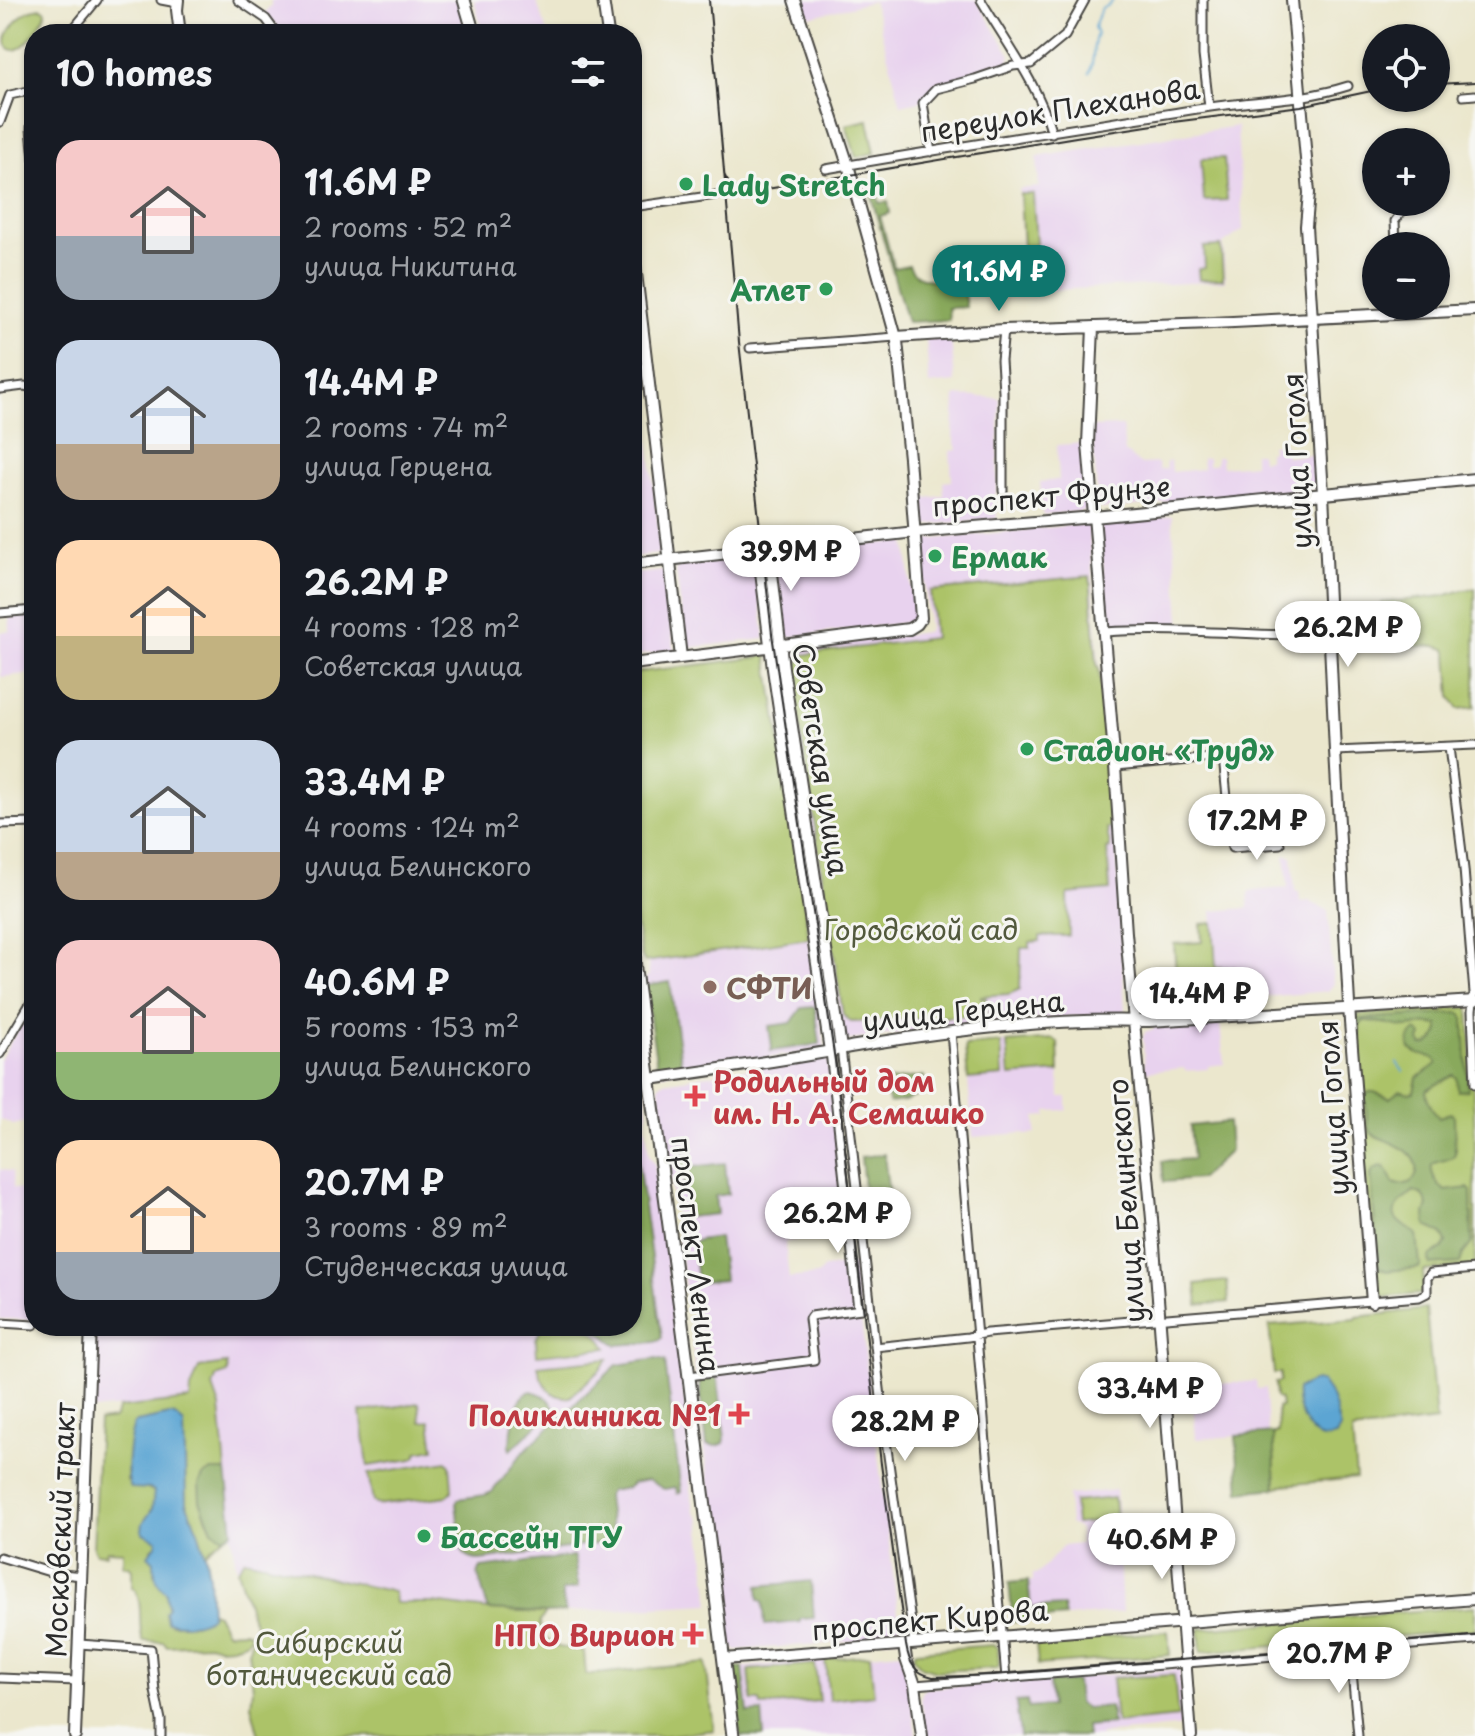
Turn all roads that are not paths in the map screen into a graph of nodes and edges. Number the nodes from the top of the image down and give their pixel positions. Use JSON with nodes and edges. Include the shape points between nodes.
{"nodes":[{"id":1,"x":97,"y":0,"type":"edge"},
{"id":2,"x":161,"y":0,"type":"edge"},
{"id":3,"x":238,"y":0,"type":"edge"},
{"id":4,"x":464,"y":0,"type":"edge"},
{"id":5,"x":603,"y":0,"type":"edge"},
{"id":6,"x":794,"y":0,"type":"edge"},
{"id":7,"x":981,"y":0,"type":"edge"},
{"id":8,"x":1085,"y":0,"type":"edge"},
{"id":9,"x":1203,"y":0,"type":"edge"},
{"id":10,"x":1292,"y":0,"type":"edge"},
{"id":11,"x":178,"y":1,"type":"edge"},
{"id":12,"x":77,"y":24,"type":"edge"},
{"id":13,"x":179,"y":24,"type":"edge"},
{"id":14,"x":270,"y":24,"type":"edge"},
{"id":15,"x":471,"y":24,"type":"edge"},
{"id":16,"x":607,"y":24,"type":"edge"},
{"id":17,"x":1023,"y":65,"type":"junction"},
{"id":18,"x":1348,"y":86,"type":"dead end"},
{"id":19,"x":24,"y":91,"type":"edge"},
{"id":20,"x":1475,"y":95,"type":"edge"},
{"id":21,"x":1463,"y":96,"type":"dead end"},
{"id":22,"x":1300,"y":98,"type":"junction"},
{"id":23,"x":1209,"y":107,"type":"junction"},
{"id":24,"x":0,"y":122,"type":"edge"},
{"id":25,"x":1052,"y":133,"type":"junction"},
{"id":26,"x":931,"y":152,"type":"junction"},
{"id":27,"x":848,"y":165,"type":"junction"},
{"id":28,"x":826,"y":169,"type":"dead end"},
{"id":29,"x":723,"y":194,"type":"dead end"},
{"id":30,"x":642,"y":206,"type":"edge"},
{"id":31,"x":1450,"y":310,"type":"edge"},
{"id":32,"x":1475,"y":310,"type":"edge"},
{"id":33,"x":1362,"y":313,"type":"edge"},
{"id":34,"x":1311,"y":317,"type":"junction"},
{"id":35,"x":642,"y":326,"type":"edge"},
{"id":36,"x":1093,"y":327,"type":"junction"},
{"id":37,"x":1004,"y":330,"type":"junction"},
{"id":38,"x":896,"y":337,"type":"junction"},
{"id":39,"x":750,"y":348,"type":"dead end"},
{"id":40,"x":24,"y":386,"type":"edge"},
{"id":41,"x":0,"y":389,"type":"edge"},
{"id":42,"x":1475,"y":479,"type":"edge"},
{"id":43,"x":1003,"y":491,"type":"dead end"},
{"id":44,"x":1323,"y":493,"type":"junction"},
{"id":45,"x":1094,"y":517,"type":"junction"},
{"id":46,"x":915,"y":532,"type":"junction"},
{"id":47,"x":764,"y":548,"type":"junction"},
{"id":48,"x":669,"y":560,"type":"junction"},
{"id":49,"x":642,"y":563,"type":"edge"},
{"id":50,"x":24,"y":611,"type":"edge"},
{"id":51,"x":0,"y":613,"type":"edge"},
{"id":52,"x":1105,"y":632,"type":"junction"},
{"id":53,"x":1330,"y":636,"type":"junction"},
{"id":54,"x":775,"y":645,"type":"junction"},
{"id":55,"x":681,"y":657,"type":"junction"},
{"id":56,"x":642,"y":663,"type":"edge"},
{"id":57,"x":1475,"y":745,"type":"edge"},
{"id":58,"x":1449,"y":747,"type":"junction"},
{"id":59,"x":1335,"y":751,"type":"junction"},
{"id":60,"x":1115,"y":767,"type":"junction"},
{"id":61,"x":24,"y":823,"type":"edge"},
{"id":62,"x":0,"y":824,"type":"edge"},
{"id":63,"x":1280,"y":844,"type":"dead end"},
{"id":64,"x":1474,"y":1001,"type":"edge"},
{"id":65,"x":1349,"y":1010,"type":"junction"},
{"id":66,"x":24,"y":1014,"type":"edge"},
{"id":67,"x":1134,"y":1020,"type":"junction"},
{"id":68,"x":642,"y":1022,"type":"edge"},
{"id":69,"x":951,"y":1032,"type":"junction"},
{"id":70,"x":836,"y":1050,"type":"junction"},
{"id":71,"x":0,"y":1054,"type":"edge"},
{"id":72,"x":650,"y":1079,"type":"junction"},
{"id":73,"x":1475,"y":1084,"type":"edge"},
{"id":74,"x":1475,"y":1269,"type":"edge"},
{"id":75,"x":1372,"y":1302,"type":"junction"},
{"id":76,"x":871,"y":1308,"type":"junction"},
{"id":77,"x":858,"y":1309,"type":"junction"},
{"id":78,"x":1159,"y":1320,"type":"junction"},
{"id":79,"x":0,"y":1323,"type":"edge"},
{"id":80,"x":24,"y":1324,"type":"edge"},
{"id":81,"x":976,"y":1335,"type":"junction"},
{"id":82,"x":91,"y":1336,"type":"edge"},
{"id":83,"x":875,"y":1347,"type":"junction"},
{"id":84,"x":689,"y":1376,"type":"junction"},
{"id":85,"x":0,"y":1557,"type":"edge"},
{"id":86,"x":82,"y":1576,"type":"junction"},
{"id":87,"x":1475,"y":1599,"type":"edge"},
{"id":88,"x":1183,"y":1622,"type":"junction"},
{"id":89,"x":1002,"y":1637,"type":"junction"},
{"id":90,"x":1475,"y":1640,"type":"edge"},
{"id":91,"x":79,"y":1644,"type":"junction"},
{"id":92,"x":909,"y":1644,"type":"junction"},
{"id":93,"x":1350,"y":1650,"type":"junction"},
{"id":94,"x":724,"y":1659,"type":"junction"},
{"id":95,"x":1185,"y":1663,"type":"junction"},
{"id":96,"x":0,"y":1678,"type":"edge"},
{"id":97,"x":1006,"y":1678,"type":"junction"},
{"id":98,"x":77,"y":1681,"type":"junction"},
{"id":99,"x":915,"y":1685,"type":"junction"},
{"id":100,"x":75,"y":1736,"type":"edge"},
{"id":101,"x":161,"y":1736,"type":"edge"},
{"id":102,"x":733,"y":1736,"type":"edge"},
{"id":103,"x":922,"y":1736,"type":"edge"},
{"id":104,"x":1191,"y":1736,"type":"edge"},
{"id":105,"x":1358,"y":1736,"type":"edge"}],
"edges":[{"from":1,"to":12,"type":"street"},
{"from":2,"to":11,"type":"street"},
{"from":3,"to":14,"type":"street"},
{"from":4,"to":15,"type":"main road"},
{"from":5,"to":16,"type":"street"},
{"from":6,"to":27,"type":"street"},
{"from":7,"to":17,"type":"street"},
{"from":8,"to":17,"type":"street","via":[[1065,36]]},
{"from":9,"to":23,"type":"street"},
{"from":10,"to":22,"type":"street","name":"улица Гоголя"},
{"from":11,"to":13,"type":"street"},
{"from":17,"to":25,"type":"street"},
{"from":17,"to":26,"type":"street","via":[[936,89],[923,103]]},
{"from":18,"to":22,"type":"street","name":"переулок Плеханова"},
{"from":19,"to":24,"type":"street","via":[[10,95]]},
{"from":20,"to":21,"type":"street"},
{"from":22,"to":23,"type":"street","name":"переулок Плеханова"},
{"from":22,"to":34,"type":"street","name":"улица Гоголя","via":[[1309,193]]},
{"from":23,"to":25,"type":"street","name":"переулок Плеханова"},
{"from":25,"to":26,"type":"street","name":"переулок Плеханова"},
{"from":26,"to":27,"type":"street","name":"переулок Плеханова"},
{"from":27,"to":28,"type":"street","name":"переулок Плеханова"},
{"from":27,"to":38,"type":"street"},
{"from":29,"to":30,"type":"street"},
{"from":31,"to":32,"type":"street"},
{"from":33,"to":34,"type":"street"},
{"from":34,"to":36,"type":"street"},
{"from":34,"to":44,"type":"street","name":"улица Гоголя"},
{"from":35,"to":48,"type":"street"},
{"from":36,"to":37,"type":"street"},
{"from":36,"to":45,"type":"street","name":"улица Белинского","via":[[1088,444]]},
{"from":37,"to":38,"type":"street"},
{"from":37,"to":43,"type":"street"},
{"from":38,"to":39,"type":"street"},
{"from":38,"to":46,"type":"street"},
{"from":40,"to":41,"type":"street"},
{"from":42,"to":44,"type":"street","name":"проспект Фрунзе"},
{"from":44,"to":45,"type":"street","name":"проспект Фрунзе"},
{"from":44,"to":53,"type":"street","name":"улица Гоголя"},
{"from":45,"to":46,"type":"street","name":"проспект Фрунзе"},
{"from":45,"to":52,"type":"street","name":"улица Белинского"},
{"from":46,"to":47,"type":"street","name":"проспект Фрунзе"},
{"from":46,"to":54,"type":"street","via":[[920,621],[909,629]]},
{"from":47,"to":48,"type":"street","name":"проспект Фрунзе"},
{"from":47,"to":54,"type":"street","name":"Советская улица"},
{"from":48,"to":49,"type":"street","name":"проспект Фрунзе"},
{"from":48,"to":55,"type":"street"},
{"from":50,"to":51,"type":"street"},
{"from":52,"to":53,"type":"street"},
{"from":52,"to":60,"type":"street","name":"улица Белинского"},
{"from":53,"to":59,"type":"street","name":"улица Гоголя"},
{"from":54,"to":55,"type":"street"},
{"from":54,"to":70,"type":"street","name":"Советская улица"},
{"from":55,"to":56,"type":"street"},
{"from":57,"to":58,"type":"street"},
{"from":58,"to":59,"type":"street"},
{"from":58,"to":64,"type":"street"},
{"from":59,"to":65,"type":"street","name":"улица Гоголя"},
{"from":60,"to":63,"type":"street","via":[[1223,757],[1232,848]]},
{"from":60,"to":67,"type":"street","name":"улица Белинского"},
{"from":61,"to":62,"type":"street"},
{"from":64,"to":65,"type":"street","name":"улица Герцена"},
{"from":64,"to":73,"type":"street"},
{"from":65,"to":67,"type":"street","name":"улица Герцена"},
{"from":65,"to":75,"type":"street","name":"улица Гоголя"},
{"from":66,"to":71,"type":"street"},
{"from":67,"to":69,"type":"street","name":"улица Герцена"},
{"from":67,"to":78,"type":"street","name":"улица Белинского"},
{"from":68,"to":72,"type":"main road","name":"проспект Ленина"},
{"from":69,"to":70,"type":"street","name":"улица Герцена"},
{"from":69,"to":81,"type":"street"},
{"from":70,"to":72,"type":"street","name":"улица Герцена"},
{"from":70,"to":76,"type":"street","name":"Советская улица"},
{"from":70,"to":77,"type":"street","name":"Советская улица"},
{"from":72,"to":84,"type":"main road","name":"проспект Ленина"},
{"from":74,"to":75,"type":"street","via":[[1429,1274],[1423,1297]]},
{"from":75,"to":78,"type":"street"},
{"from":76,"to":77,"type":"street"},
{"from":76,"to":83,"type":"street","name":"Советская улица"},
{"from":77,"to":84,"type":"street","via":[[811,1316],[814,1360]]},
{"from":78,"to":81,"type":"street"},
{"from":78,"to":88,"type":"street","name":"улица Белинского"},
{"from":79,"to":80,"type":"street"},
{"from":81,"to":83,"type":"street"},
{"from":81,"to":89,"type":"street"},
{"from":82,"to":86,"type":"street","name":"Московский тракт"},
{"from":83,"to":92,"type":"street","name":"Советская улица"},
{"from":84,"to":94,"type":"main road","name":"проспект Ленина"},
{"from":85,"to":86,"type":"street"},
{"from":86,"to":91,"type":"street","name":"Московский тракт"},
{"from":87,"to":88,"type":"street","name":"проспект Кирова"},
{"from":88,"to":89,"type":"street","name":"проспект Кирова"},
{"from":88,"to":95,"type":"street","name":"улица Белинского"},
{"from":89,"to":92,"type":"street","name":"проспект Кирова"},
{"from":89,"to":97,"type":"street"},
{"from":90,"to":93,"type":"street"},
{"from":91,"to":98,"type":"street","name":"Московский тракт"},
{"from":91,"to":101,"type":"street","via":[[151,1649]]},
{"from":92,"to":94,"type":"street","name":"проспект Кирова"},
{"from":92,"to":99,"type":"street","name":"Советская улица","via":[[906,1659]]},
{"from":93,"to":95,"type":"street"},
{"from":93,"to":105,"type":"street"},
{"from":94,"to":102,"type":"main road","name":"проспект Ленина"},
{"from":95,"to":97,"type":"street"},
{"from":95,"to":104,"type":"street","name":"улица Белинского"},
{"from":96,"to":98,"type":"street"},
{"from":97,"to":99,"type":"street"},
{"from":98,"to":100,"type":"street","name":"Московский тракт"},
{"from":99,"to":103,"type":"street","name":"Советская улица"}]}
